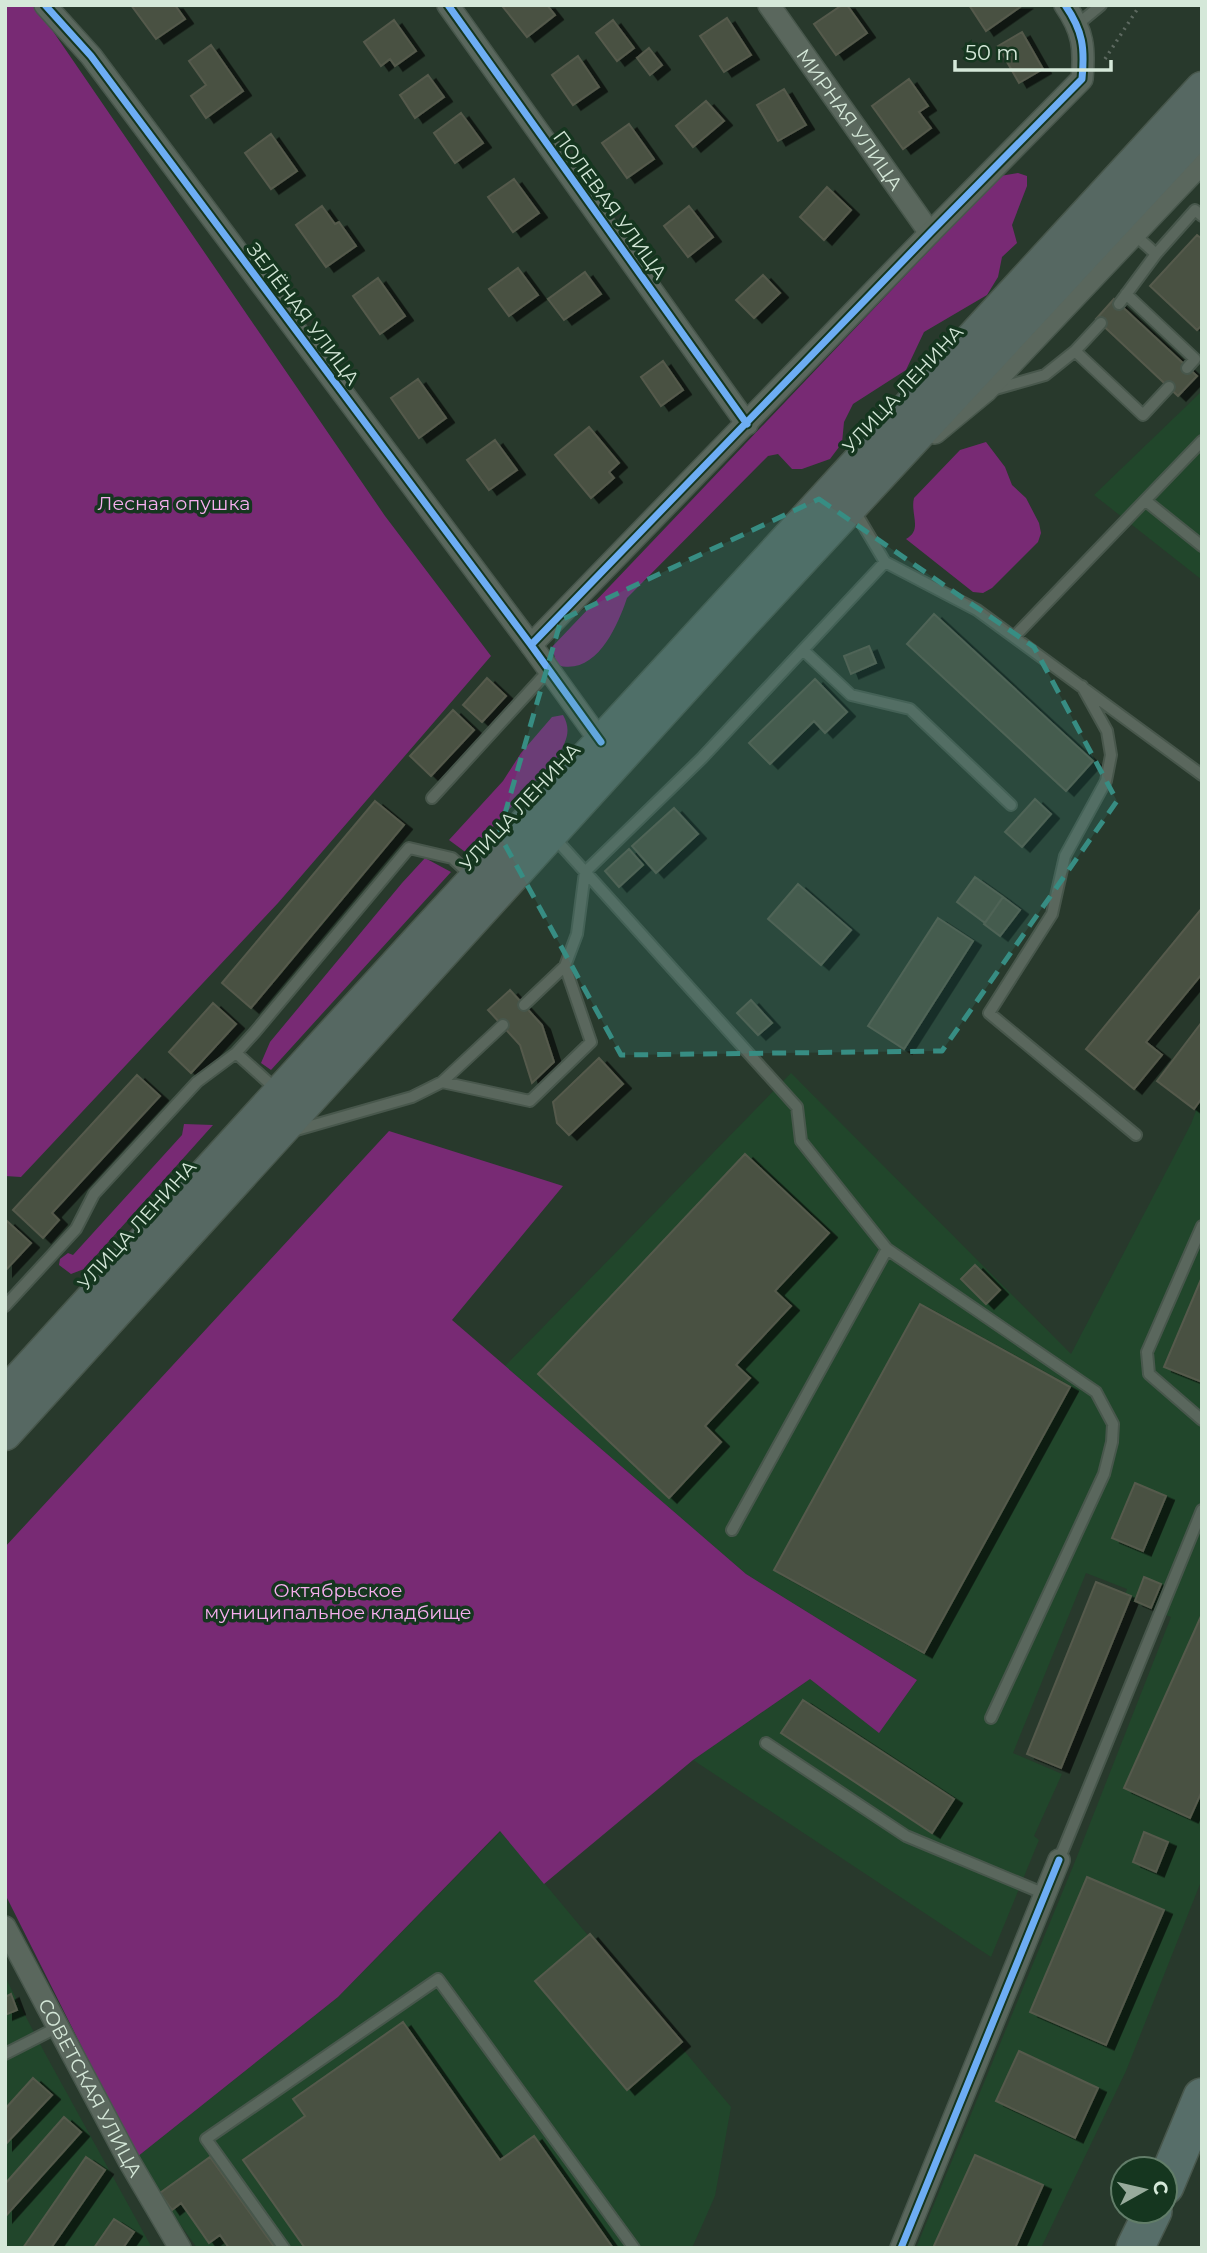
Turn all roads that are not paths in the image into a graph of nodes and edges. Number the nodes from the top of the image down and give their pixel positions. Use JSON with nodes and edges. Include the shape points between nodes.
{"nodes":[{"id":1,"x":46,"y":5,"type":"edge"},
{"id":2,"x":448,"y":5,"type":"edge"},
{"id":3,"x":769,"y":5,"type":"edge"},
{"id":4,"x":1065,"y":5,"type":"edge"},
{"id":5,"x":1101,"y":5,"type":"edge"},
{"id":6,"x":1078,"y":24,"type":"junction"},
{"id":7,"x":1202,"y":88,"type":"edge"},
{"id":8,"x":1202,"y":128,"type":"edge"},
{"id":9,"x":1202,"y":163,"type":"edge"},
{"id":10,"x":1202,"y":216,"type":"edge"},
{"id":11,"x":930,"y":233,"type":"junction"},
{"id":12,"x":1135,"y":235,"type":"junction"},
{"id":13,"x":1156,"y":254,"type":"junction"},
{"id":14,"x":1101,"y":323,"type":"dead end"},
{"id":15,"x":1075,"y":351,"type":"junction"},
{"id":16,"x":1187,"y":368,"type":"dead end"},
{"id":17,"x":1169,"y":387,"type":"dead end"},
{"id":18,"x":986,"y":391,"type":"junction"},
{"id":19,"x":747,"y":424,"type":"junction"},
{"id":20,"x":1202,"y":441,"type":"edge"},
{"id":21,"x":858,"y":500,"type":"junction"},
{"id":22,"x":1146,"y":501,"type":"junction"},
{"id":23,"x":1202,"y":546,"type":"edge"},
{"id":24,"x":885,"y":562,"type":"junction"},
{"id":25,"x":1014,"y":637,"type":"junction"},
{"id":26,"x":531,"y":645,"type":"junction"},
{"id":27,"x":803,"y":650,"type":"junction"},
{"id":28,"x":549,"y":670,"type":"junction"},
{"id":29,"x":1082,"y":686,"type":"junction"},
{"id":30,"x":601,"y":742,"type":"junction"},
{"id":31,"x":1202,"y":775,"type":"edge"},
{"id":32,"x":432,"y":797,"type":"dead end"},
{"id":33,"x":1011,"y":805,"type":"dead end"},
{"id":34,"x":551,"y":834,"type":"junction"},
{"id":35,"x":585,"y":872,"type":"junction"},
{"id":36,"x":475,"y":879,"type":"junction"},
{"id":37,"x":565,"y":966,"type":"junction"},
{"id":38,"x":524,"y":1005,"type":"dead end"},
{"id":39,"x":503,"y":1025,"type":"dead end"},
{"id":40,"x":236,"y":1053,"type":"junction"},
{"id":41,"x":442,"y":1082,"type":"junction"},
{"id":42,"x":279,"y":1093,"type":"junction"},
{"id":43,"x":1136,"y":1135,"type":"dead end"},
{"id":44,"x":277,"y":1136,"type":"junction"},
{"id":45,"x":1202,"y":1226,"type":"edge"},
{"id":46,"x":887,"y":1249,"type":"junction"},
{"id":47,"x":5,"y":1306,"type":"edge"},
{"id":48,"x":5,"y":1394,"type":"edge"},
{"id":49,"x":1202,"y":1420,"type":"edge"},
{"id":50,"x":5,"y":1434,"type":"edge"},
{"id":51,"x":1202,"y":1510,"type":"edge"},
{"id":52,"x":732,"y":1530,"type":"dead end"},
{"id":53,"x":990,"y":1718,"type":"dead end"},
{"id":54,"x":766,"y":1743,"type":"dead end"},
{"id":55,"x":1059,"y":1860,"type":"joint"},
{"id":56,"x":1045,"y":1894,"type":"junction"},
{"id":57,"x":5,"y":1927,"type":"edge"},
{"id":58,"x":58,"y":2026,"type":"junction"},
{"id":59,"x":5,"y":2054,"type":"edge"},
{"id":60,"x":1202,"y":2097,"type":"edge"},
{"id":61,"x":1178,"y":2155,"type":"edge"},
{"id":62,"x":1146,"y":2225,"type":"edge"},
{"id":63,"x":180,"y":2248,"type":"edge"},
{"id":64,"x":284,"y":2248,"type":"edge"},
{"id":65,"x":634,"y":2248,"type":"edge"},
{"id":66,"x":901,"y":2248,"type":"edge"},
{"id":67,"x":1135,"y":2248,"type":"edge"}],
"edges":[{"from":1,"to":26,"type":"street","name":"ЗЕЛЁНАЯ УЛИЦА","via":[[91,56]]},
{"from":2,"to":19,"type":"street","name":"ПОЛЕВАЯ УЛИЦА"},
{"from":3,"to":11,"type":"street","name":"МИРНАЯ УЛИЦА"},
{"from":4,"to":6,"type":"street"},
{"from":5,"to":6,"type":"lane"},
{"from":6,"to":11,"type":"street","via":[[1084,53],[1082,79]]},
{"from":7,"to":30,"type":"main road","name":"УЛИЦА ЛЕНИНА"},
{"from":8,"to":21,"type":"main road","name":"УЛИЦА ЛЕНИНА"},
{"from":9,"to":12,"type":"street"},
{"from":10,"to":13,"type":"lane","via":[[1195,210]]},
{"from":11,"to":19,"type":"street"},
{"from":12,"to":13,"type":"lane"},
{"from":12,"to":18,"type":"street"},
{"from":13,"to":16,"type":"lane","via":[[1122,299],[1195,359]]},
{"from":14,"to":15,"type":"lane"},
{"from":15,"to":17,"type":"lane","via":[[1143,415]]},
{"from":15,"to":18,"type":"lane","via":[[1045,374]]},
{"from":18,"to":21,"type":"street"},
{"from":19,"to":26,"type":"street"},
{"from":20,"to":22,"type":"lane"},
{"from":21,"to":24,"type":"lane"},
{"from":21,"to":34,"type":"main road","name":"УЛИЦА ЛЕНИНА"},
{"from":22,"to":23,"type":"lane"},
{"from":22,"to":25,"type":"lane"},
{"from":24,"to":25,"type":"lane","via":[[977,610]]},
{"from":24,"to":27,"type":"lane"},
{"from":25,"to":29,"type":"lane"},
{"from":26,"to":28,"type":"street","name":"ЗЕЛЁНАЯ УЛИЦА"},
{"from":27,"to":33,"type":"lane","via":[[851,695],[909,709]]},
{"from":27,"to":35,"type":"lane","via":[[702,758]]},
{"from":28,"to":30,"type":"street","name":"ЗЕЛЁНАЯ УЛИЦА"},
{"from":28,"to":32,"type":"lane"},
{"from":29,"to":31,"type":"lane"},
{"from":29,"to":43,"type":"lane","via":[[1107,731],[1111,755],[1106,781],[1065,856],[1052,914],[989,1013]]},
{"from":30,"to":36,"type":"main road","name":"УЛИЦА ЛЕНИНА"},
{"from":34,"to":35,"type":"lane"},
{"from":34,"to":44,"type":"main road","name":"УЛИЦА ЛЕНИНА"},
{"from":35,"to":37,"type":"lane","via":[[577,934]]},
{"from":35,"to":46,"type":"lane","via":[[797,1107],[801,1141]]},
{"from":36,"to":40,"type":"lane","via":[[452,858],[409,848]]},
{"from":36,"to":42,"type":"main road","name":"УЛИЦА ЛЕНИНА"},
{"from":37,"to":38,"type":"lane"},
{"from":37,"to":41,"type":"lane","via":[[591,1042],[530,1101]]},
{"from":39,"to":41,"type":"lane"},
{"from":40,"to":42,"type":"lane"},
{"from":40,"to":47,"type":"lane","via":[[197,1082],[131,1153],[94,1194],[76,1229]]},
{"from":41,"to":44,"type":"lane","via":[[412,1097]]},
{"from":42,"to":48,"type":"main road","name":"УЛИЦА ЛЕНИНА"},
{"from":44,"to":50,"type":"main road","name":"УЛИЦА ЛЕНИНА"},
{"from":45,"to":49,"type":"lane","via":[[1147,1352],[1149,1374]]},
{"from":46,"to":52,"type":"lane"},
{"from":46,"to":53,"type":"lane","via":[[1096,1392],[1113,1424],[1104,1474]]},
{"from":51,"to":55,"type":"lane"},
{"from":54,"to":56,"type":"lane","via":[[906,1836]]},
{"from":55,"to":56,"type":"street"},
{"from":56,"to":66,"type":"street"},
{"from":57,"to":58,"type":"street","name":"СОВЕТСКАЯ УЛИЦА"},
{"from":58,"to":59,"type":"lane"},
{"from":58,"to":63,"type":"street","name":"СОВЕТСКАЯ УЛИЦА"},
{"from":60,"to":61,"type":"highway"},
{"from":62,"to":67,"type":"highway"},
{"from":64,"to":65,"type":"lane","via":[[206,2139],[438,1979]]}]}
